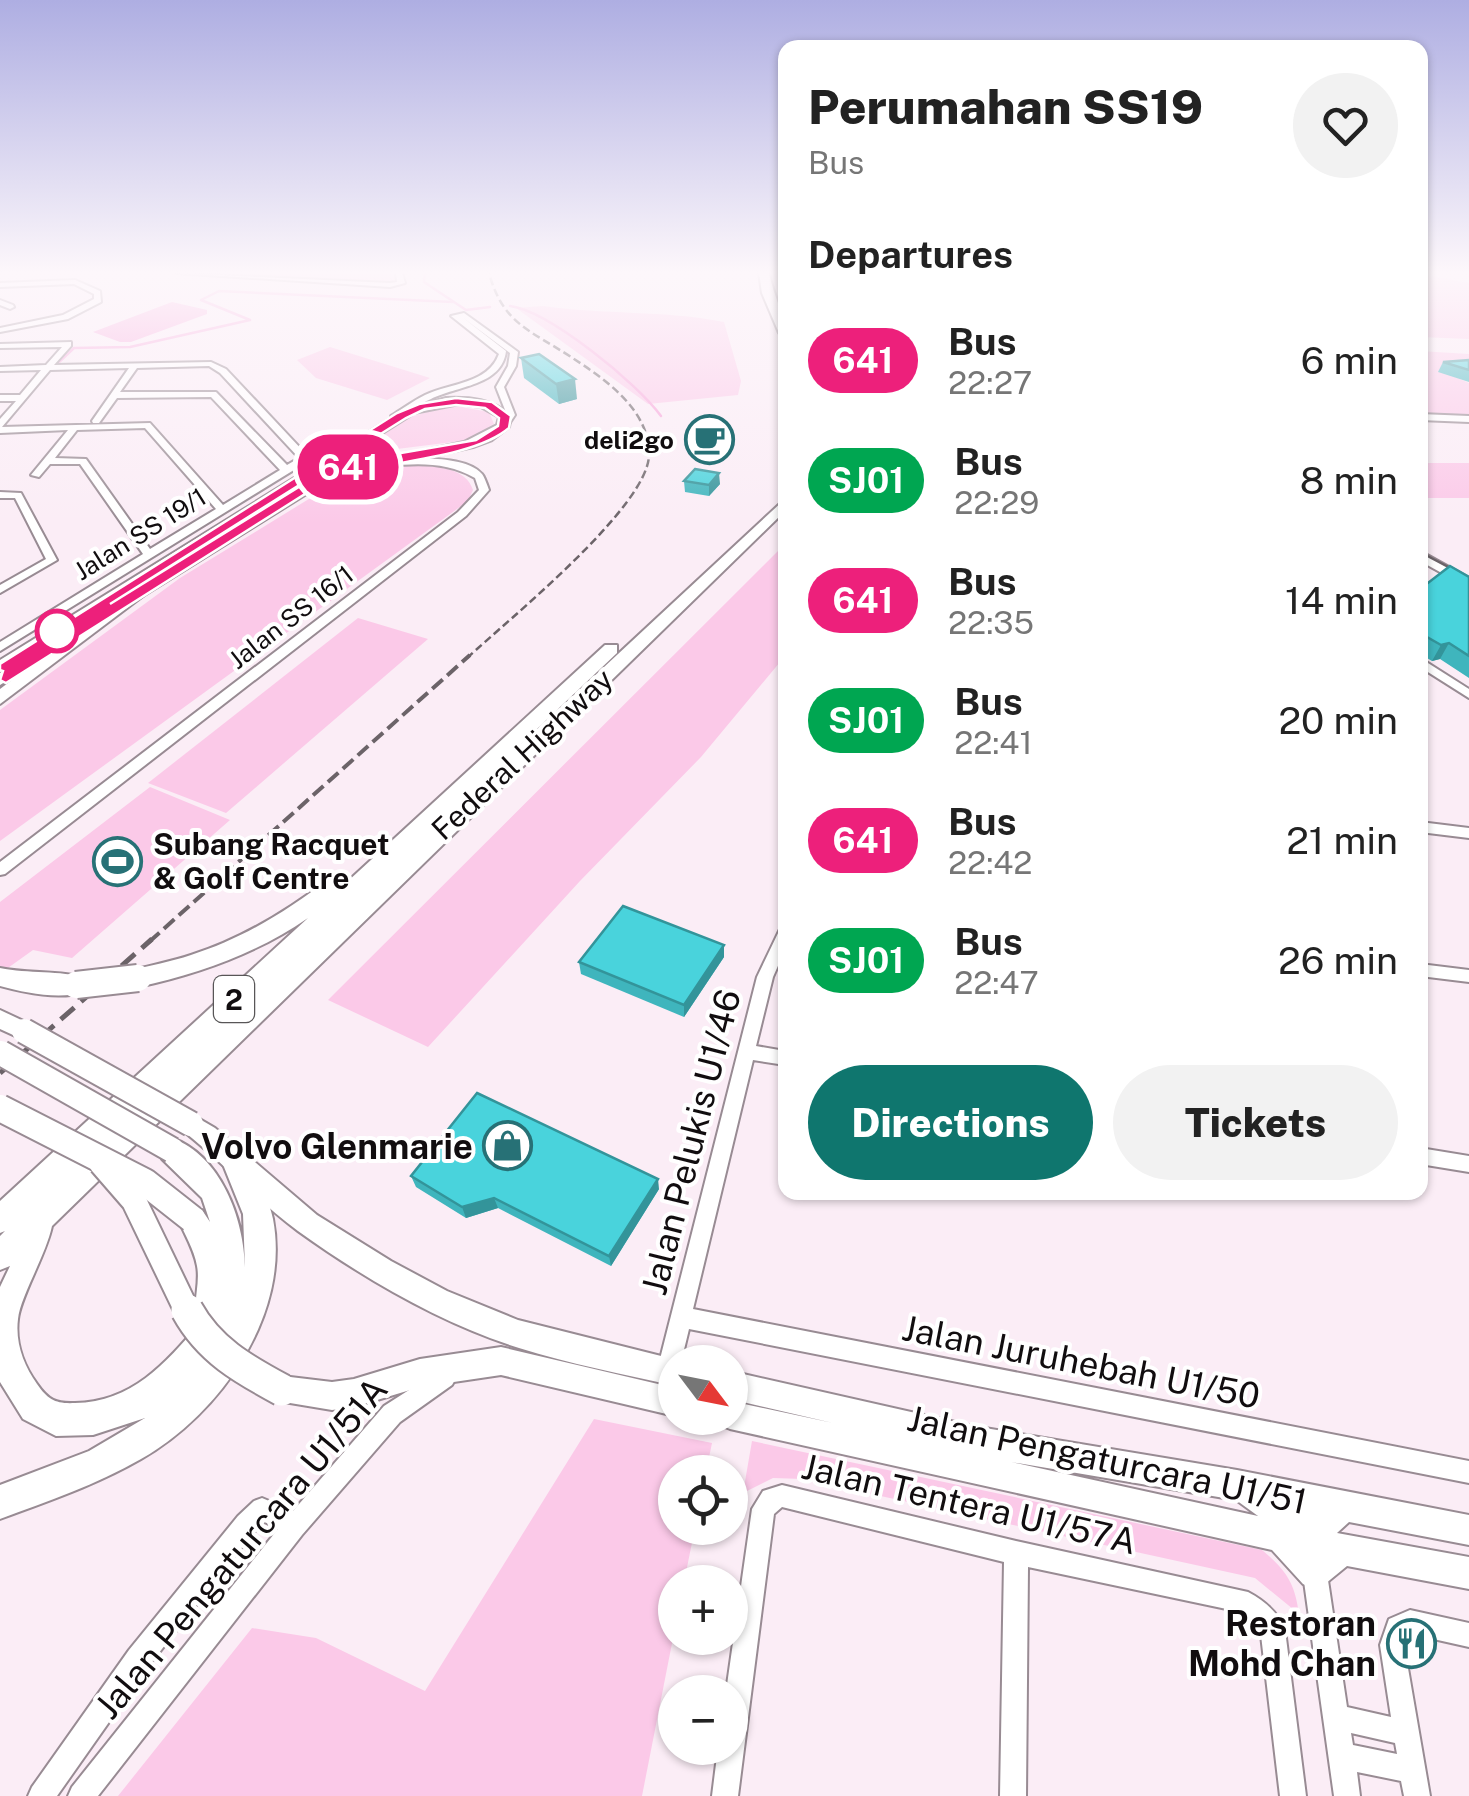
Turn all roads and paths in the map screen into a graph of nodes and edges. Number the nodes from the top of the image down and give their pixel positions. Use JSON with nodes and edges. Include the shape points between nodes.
{"nodes":[{"id":1,"x":56,"y":357,"type":"edge"},
{"id":2,"x":502,"y":357,"type":"edge"},
{"id":3,"x":513,"y":357,"type":"edge"},
{"id":4,"x":136,"y":364,"type":"junction"},
{"id":5,"x":46,"y":368,"type":"junction"},
{"id":6,"x":0,"y":370,"type":"edge"},
{"id":7,"x":115,"y":394,"type":"junction"},
{"id":8,"x":0,"y":398,"type":"edge"},
{"id":9,"x":22,"y":398,"type":"junction"},
{"id":10,"x":1428,"y":418,"type":"edge"},
{"id":11,"x":1469,"y":419,"type":"edge"},
{"id":12,"x":96,"y":420,"type":"dead end"},
{"id":13,"x":382,"y":425,"type":"junction"},
{"id":14,"x":504,"y":425,"type":"junction"},
{"id":15,"x":75,"y":427,"type":"junction"},
{"id":16,"x":0,"y":428,"type":"edge"},
{"id":17,"x":48,"y":461,"type":"junction"},
{"id":18,"x":340,"y":463,"type":"junction"},
{"id":19,"x":305,"y":465,"type":"junction"},
{"id":20,"x":286,"y":470,"type":"junction"},
{"id":21,"x":36,"y":475,"type":"dead end"},
{"id":22,"x":778,"y":491,"type":"edge"},
{"id":23,"x":0,"y":495,"type":"edge"},
{"id":24,"x":222,"y":510,"type":"junction"},
{"id":25,"x":778,"y":511,"type":"edge"},
{"id":26,"x":1428,"y":550,"type":"edge"},
{"id":27,"x":149,"y":555,"type":"junction"},
{"id":28,"x":1428,"y":560,"type":"edge"},
{"id":29,"x":1469,"y":571,"type":"edge"},
{"id":30,"x":1469,"y":584,"type":"edge"},
{"id":31,"x":0,"y":590,"type":"edge"},
{"id":32,"x":137,"y":592,"type":"junction"},
{"id":33,"x":0,"y":646,"type":"edge"},
{"id":34,"x":0,"y":667,"type":"edge"},
{"id":35,"x":1428,"y":667,"type":"edge"},
{"id":36,"x":0,"y":682,"type":"edge"},
{"id":37,"x":1469,"y":694,"type":"edge"},
{"id":38,"x":0,"y":698,"type":"edge"},
{"id":39,"x":468,"y":780,"type":"junction"},
{"id":40,"x":1428,"y":828,"type":"edge"},
{"id":41,"x":1469,"y":833,"type":"edge"},
{"id":42,"x":0,"y":870,"type":"edge"},
{"id":43,"x":778,"y":949,"type":"edge"},
{"id":44,"x":1428,"y":971,"type":"edge"},
{"id":45,"x":1469,"y":976,"type":"edge"},
{"id":46,"x":0,"y":977,"type":"edge"},
{"id":47,"x":0,"y":1018,"type":"edge"},
{"id":48,"x":1,"y":1052,"type":"edge"},
{"id":49,"x":747,"y":1052,"type":"junction"},
{"id":50,"x":778,"y":1057,"type":"edge"},
{"id":51,"x":0,"y":1108,"type":"edge"},
{"id":52,"x":172,"y":1150,"type":"joint"},
{"id":53,"x":94,"y":1154,"type":"junction"},
{"id":54,"x":234,"y":1157,"type":"junction"},
{"id":55,"x":1428,"y":1157,"type":"edge"},
{"id":56,"x":1469,"y":1164,"type":"edge"},
{"id":57,"x":39,"y":1218,"type":"junction"},
{"id":58,"x":0,"y":1220,"type":"edge"},
{"id":59,"x":0,"y":1256,"type":"edge"},
{"id":60,"x":681,"y":1316,"type":"junction"},
{"id":61,"x":676,"y":1345,"type":"edge"},
{"id":62,"x":471,"y":1364,"type":"junction"},
{"id":63,"x":658,"y":1368,"type":"edge"},
{"id":64,"x":748,"y":1389,"type":"edge"},
{"id":65,"x":26,"y":1392,"type":"junction"},
{"id":66,"x":658,"y":1398,"type":"edge"},
{"id":67,"x":748,"y":1419,"type":"edge"},
{"id":68,"x":1469,"y":1472,"type":"edge"},
{"id":69,"x":1237,"y":1485,"type":"junction"},
{"id":70,"x":0,"y":1502,"type":"edge"},
{"id":71,"x":1347,"y":1505,"type":"junction"},
{"id":72,"x":294,"y":1528,"type":"junction"},
{"id":73,"x":1469,"y":1530,"type":"edge"},
{"id":74,"x":1302,"y":1551,"type":"junction"},
{"id":75,"x":1016,"y":1553,"type":"junction"},
{"id":76,"x":1469,"y":1573,"type":"edge"},
{"id":77,"x":1469,"y":1635,"type":"edge"},
{"id":78,"x":1335,"y":1717,"type":"junction"},
{"id":79,"x":1407,"y":1733,"type":"junction"},
{"id":80,"x":1341,"y":1756,"type":"junction"},
{"id":81,"x":1415,"y":1783,"type":"edge"},
{"id":82,"x":41,"y":1796,"type":"edge"},
{"id":83,"x":81,"y":1796,"type":"edge"},
{"id":84,"x":725,"y":1796,"type":"edge"},
{"id":85,"x":1013,"y":1796,"type":"edge"},
{"id":86,"x":1293,"y":1796,"type":"edge"},
{"id":87,"x":1346,"y":1796,"type":"edge"}],
"edges":[{"from":1,"to":5,"type":"street"},
{"from":2,"to":13,"type":"street","via":[[492,371],[431,395]]},
{"from":3,"to":14,"type":"street","via":[[500,387],[511,415]]},
{"from":4,"to":5,"type":"street"},
{"from":4,"to":7,"type":"street"},
{"from":4,"to":19,"type":"street","via":[[218,367]]},
{"from":5,"to":6,"type":"street"},
{"from":5,"to":9,"type":"street"},
{"from":7,"to":12,"type":"street"},
{"from":7,"to":20,"type":"street","via":[[213,394]]},
{"from":8,"to":9,"type":"street"},
{"from":9,"to":16,"type":"street"},
{"from":10,"to":11,"type":"street"},
{"from":13,"to":14,"type":"main road","via":[[422,406],[456,401],[494,407],[505,416]]},
{"from":13,"to":18,"type":"main road"},
{"from":14,"to":18,"type":"main road","via":[[470,445]]},
{"from":15,"to":16,"type":"street"},
{"from":15,"to":17,"type":"street"},
{"from":15,"to":24,"type":"street","via":[[150,426]]},
{"from":17,"to":21,"type":"street"},
{"from":17,"to":27,"type":"street","via":[[82,461]]},
{"from":18,"to":19,"type":"main road"},
{"from":18,"to":32,"type":"main road"},
{"from":18,"to":42,"type":"street","name":"Jalan SS 16/1","via":[[437,462],[472,471],[484,490],[462,514]]},
{"from":19,"to":20,"type":"street","name":"Jalan SS 19/1"},
{"from":19,"to":34,"type":"main road"},
{"from":20,"to":24,"type":"street","name":"Jalan SS 19/1"},
{"from":22,"to":39,"type":"highway","name":"Federal Highway","number":"2"},
{"from":23,"to":31,"type":"street","via":[[18,495],[52,560]]},
{"from":24,"to":27,"type":"street","name":"Jalan SS 19/1"},
{"from":25,"to":57,"type":"highway","name":"Federal Highway","number":"2"},
{"from":26,"to":29,"type":"main road"},
{"from":27,"to":33,"type":"street","name":"Jalan SS 19/1"},
{"from":28,"to":30,"type":"main road"},
{"from":32,"to":36,"type":"main road"},
{"from":32,"to":38,"type":"highway"},
{"from":35,"to":37,"type":"street"},
{"from":39,"to":46,"type":"highway","bridge":true,"via":[[275,930],[206,961],[76,986]]},
{"from":39,"to":58,"type":"highway","name":"Federal Highway","number":"2"},
{"from":40,"to":41,"type":"street"},
{"from":43,"to":49,"type":"street","name":"Jalan Pelukis U1/46"},
{"from":44,"to":45,"type":"street"},
{"from":47,"to":54,"type":"main road","bridge":true,"via":[[190,1124]]},
{"from":48,"to":52,"type":"main road","bridge":true},
{"from":49,"to":50,"type":"street"},
{"from":49,"to":60,"type":"street","name":"Jalan Pelukis U1/46"},
{"from":51,"to":53,"type":"highway","bridge":true},
{"from":52,"to":65,"type":"highway","via":[[208,1181],[224,1216],[232,1260],[221,1318],[175,1376],[126,1410],[56,1420],[34,1408]]},
{"from":53,"to":62,"type":"main road","bridge":true,"via":[[134,1201],[190,1316],[211,1346],[244,1370],[282,1390],[332,1396]]},
{"from":53,"to":65,"type":"highway","bridge":true,"via":[[192,1219],[212,1256],[215,1287],[205,1321],[172,1365],[115,1399],[59,1406]]},
{"from":54,"to":63,"type":"main road","via":[[308,1222],[473,1318]]},
{"from":54,"to":70,"type":"highway","via":[[260,1244],[248,1316],[229,1353],[180,1409],[132,1445]]},
{"from":55,"to":56,"type":"street"},
{"from":57,"to":59,"type":"highway","name":"Federal Highway","number":"2"},
{"from":57,"to":65,"type":"highway","via":[[2,1317],[9,1366]]},
{"from":60,"to":61,"type":"street","name":"Jalan Pelukis U1/46"},
{"from":60,"to":68,"type":"street","name":"Jalan Juruhebah U1/50"},
{"from":62,"to":66,"type":"main road","via":[[501,1362]]},
{"from":62,"to":72,"type":"street","name":"Jalan Pengaturcara U1/51A","via":[[392,1414]]},
{"from":64,"to":69,"type":"main road","name":"Jalan Pengaturcara U1/51","via":[[973,1441]]},
{"from":67,"to":74,"type":"main road","name":"Jalan Pengaturcara U1/51"},
{"from":69,"to":71,"type":"main road","name":"Jalan Pengaturcara U1/51"},
{"from":69,"to":74,"type":"main road","via":[[1276,1510]]},
{"from":71,"to":73,"type":"main road","name":"Jalan Pengaturcara U1/51"},
{"from":71,"to":74,"type":"main road"},
{"from":72,"to":82,"type":"street","via":[[262,1509],[246,1524]]},
{"from":72,"to":83,"type":"street","name":"Jalan Pengaturcara U1/51A"},
{"from":74,"to":76,"type":"main road","via":[[1328,1559],[1345,1550]]},
{"from":74,"to":78,"type":"street"},
{"from":75,"to":84,"type":"street","name":"Jalan Tentera U1/57A","via":[[782,1496],[771,1499],[764,1509]]},
{"from":75,"to":85,"type":"street"},
{"from":75,"to":86,"type":"street","name":"Jalan Tentera U1/57A","via":[[1240,1600],[1258,1611],[1273,1630]]},
{"from":77,"to":79,"type":"street","via":[[1410,1622],[1398,1628],[1392,1645]]},
{"from":78,"to":79,"type":"street"},
{"from":78,"to":80,"type":"street"},
{"from":79,"to":81,"type":"street"},
{"from":80,"to":81,"type":"street"},
{"from":80,"to":87,"type":"street"}]}
